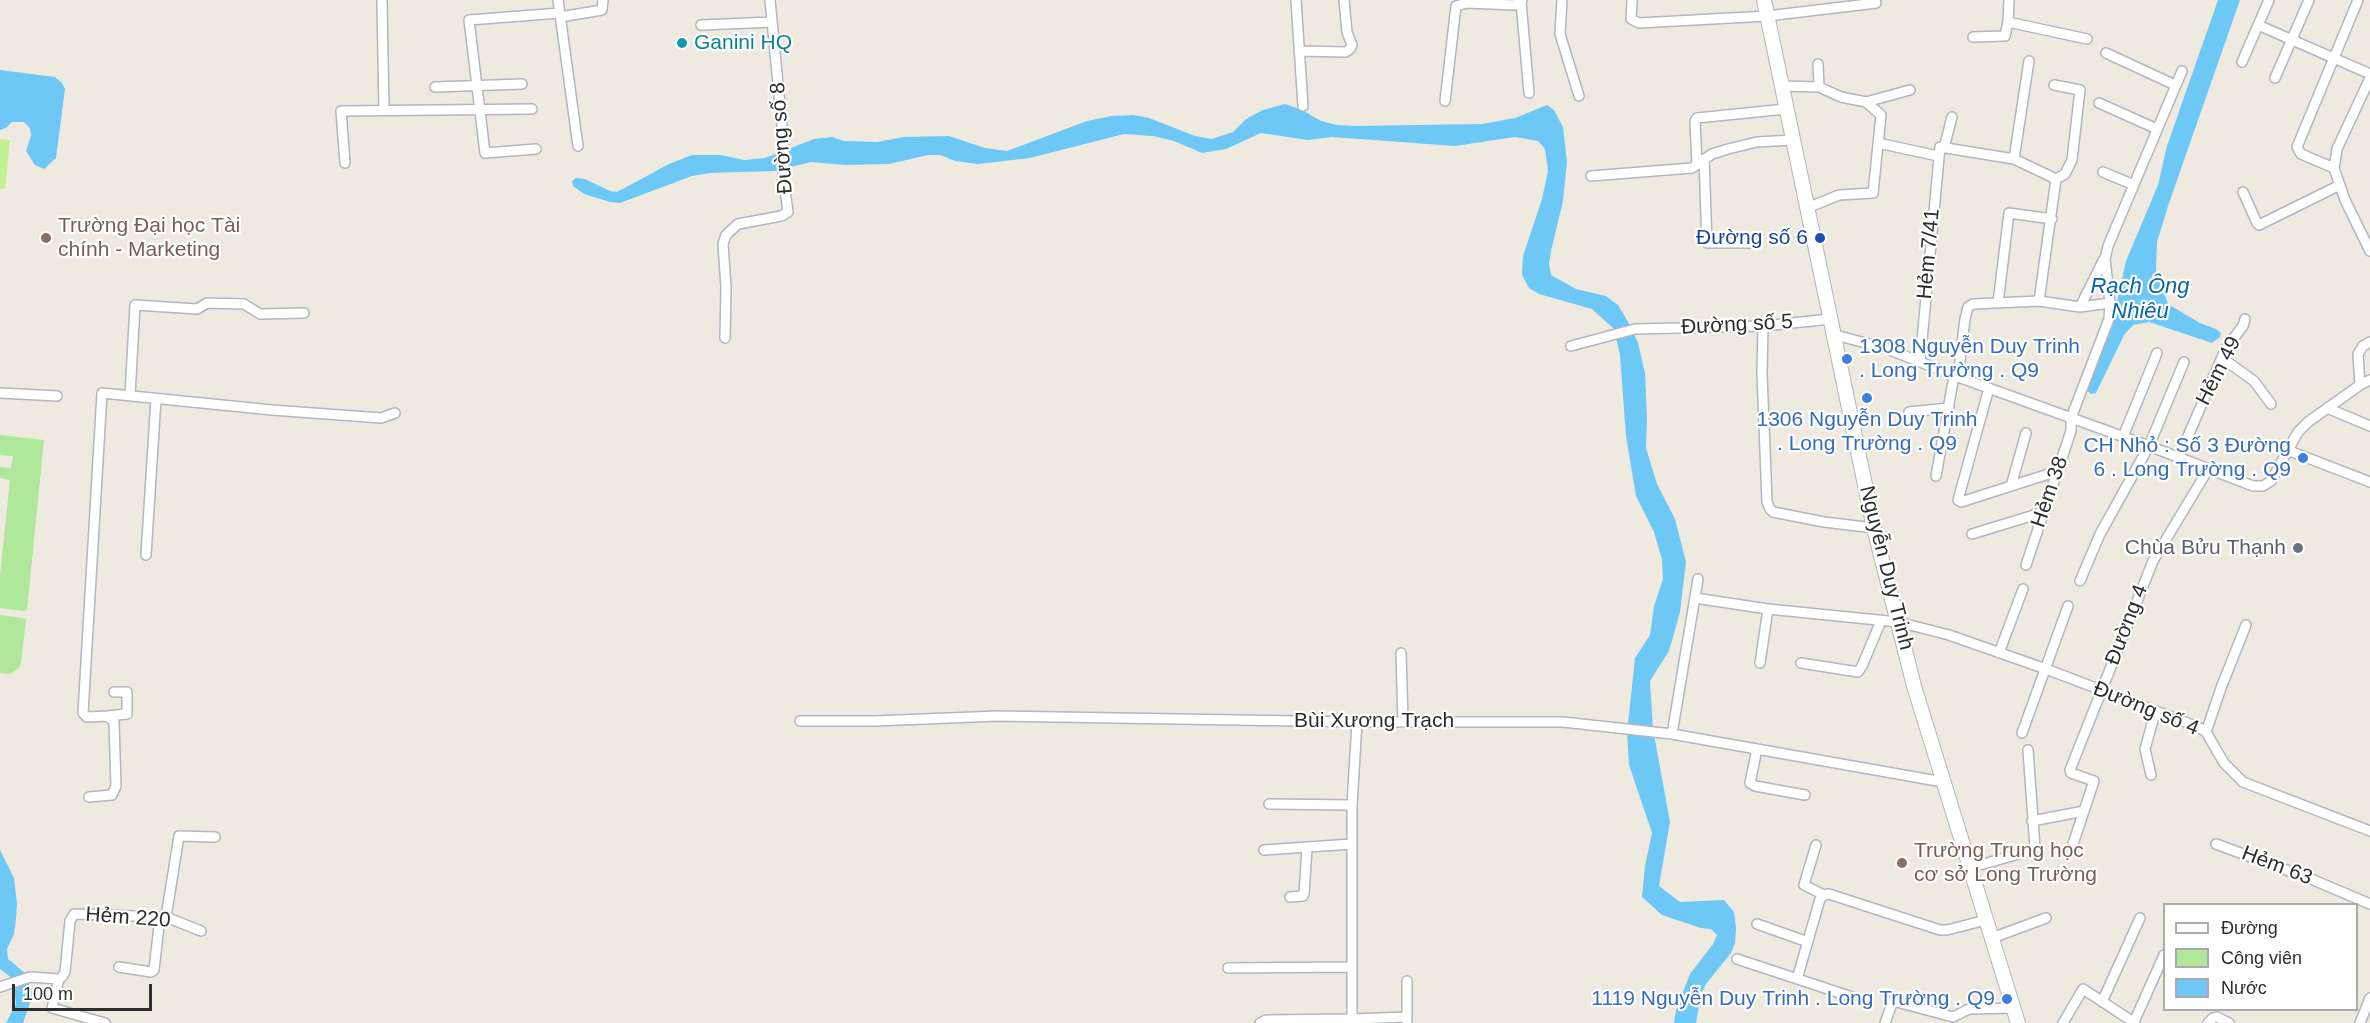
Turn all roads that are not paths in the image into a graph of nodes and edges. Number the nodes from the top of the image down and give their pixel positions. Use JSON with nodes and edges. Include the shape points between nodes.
{"nodes":[{"id":1,"x":558,"y":0,"type":"edge"},
{"id":2,"x":603,"y":0,"type":"edge"},
{"id":3,"x":770,"y":0,"type":"edge"},
{"id":4,"x":1296,"y":0,"type":"edge"},
{"id":5,"x":1344,"y":0,"type":"edge"},
{"id":6,"x":1562,"y":0,"type":"edge"},
{"id":7,"x":1632,"y":0,"type":"edge"},
{"id":8,"x":1764,"y":0,"type":"edge"},
{"id":9,"x":2009,"y":0,"type":"edge"},
{"id":10,"x":2269,"y":0,"type":"edge"},
{"id":11,"x":2309,"y":0,"type":"edge"},
{"id":12,"x":2358,"y":0,"type":"edge"},
{"id":13,"x":1522,"y":1,"type":"edge"},
{"id":14,"x":382,"y":2,"type":"dead end"},
{"id":15,"x":1876,"y":3,"type":"dead end"},
{"id":16,"x":560,"y":15,"type":"junction"},
{"id":17,"x":1767,"y":16,"type":"junction"},
{"id":18,"x":772,"y":22,"type":"junction"},
{"id":19,"x":2008,"y":22,"type":"junction"},
{"id":20,"x":701,"y":25,"type":"dead end"},
{"id":21,"x":2258,"y":25,"type":"junction"},
{"id":22,"x":1973,"y":37,"type":"dead end"},
{"id":23,"x":2087,"y":39,"type":"dead end"},
{"id":24,"x":2292,"y":40,"type":"junction"},
{"id":25,"x":1299,"y":51,"type":"junction"},
{"id":26,"x":2106,"y":52,"type":"dead end"},
{"id":27,"x":2333,"y":58,"type":"junction"},
{"id":28,"x":2029,"y":61,"type":"dead end"},
{"id":29,"x":2242,"y":62,"type":"dead end"},
{"id":30,"x":1818,"y":64,"type":"dead end"},
{"id":31,"x":2182,"y":71,"type":"dead end"},
{"id":32,"x":2370,"y":76,"type":"edge"},
{"id":33,"x":2275,"y":78,"type":"dead end"},
{"id":34,"x":522,"y":84,"type":"dead end"},
{"id":35,"x":2054,"y":85,"type":"dead end"},
{"id":36,"x":2175,"y":85,"type":"junction"},
{"id":37,"x":1781,"y":86,"type":"junction"},
{"id":38,"x":435,"y":87,"type":"dead end"},
{"id":39,"x":476,"y":87,"type":"junction"},
{"id":40,"x":1819,"y":87,"type":"junction"},
{"id":41,"x":1910,"y":90,"type":"dead end"},
{"id":42,"x":1529,"y":93,"type":"dead end"},
{"id":43,"x":1579,"y":96,"type":"dead end"},
{"id":44,"x":1445,"y":101,"type":"dead end"},
{"id":45,"x":1866,"y":102,"type":"junction"},
{"id":46,"x":2099,"y":104,"type":"dead end"},
{"id":47,"x":1303,"y":106,"type":"dead end"},
{"id":48,"x":532,"y":109,"type":"dead end"},
{"id":49,"x":1786,"y":109,"type":"junction"},
{"id":50,"x":384,"y":111,"type":"junction"},
{"id":51,"x":479,"y":111,"type":"junction"},
{"id":52,"x":1952,"y":117,"type":"dead end"},
{"id":53,"x":2157,"y":129,"type":"junction"},
{"id":54,"x":1792,"y":140,"type":"junction"},
{"id":55,"x":1878,"y":143,"type":"junction"},
{"id":56,"x":578,"y":146,"type":"dead end"},
{"id":57,"x":536,"y":149,"type":"dead end"},
{"id":58,"x":1941,"y":150,"type":"junction"},
{"id":59,"x":2014,"y":159,"type":"junction"},
{"id":60,"x":1701,"y":162,"type":"junction"},
{"id":61,"x":345,"y":163,"type":"dead end"},
{"id":62,"x":2334,"y":168,"type":"junction"},
{"id":63,"x":2103,"y":172,"type":"dead end"},
{"id":64,"x":1591,"y":176,"type":"dead end"},
{"id":65,"x":2056,"y":179,"type":"junction"},
{"id":66,"x":2134,"y":185,"type":"junction"},
{"id":67,"x":2340,"y":185,"type":"junction"},
{"id":68,"x":2243,"y":192,"type":"dead end"},
{"id":69,"x":1807,"y":208,"type":"junction"},
{"id":70,"x":2052,"y":219,"type":"junction"},
{"id":71,"x":1753,"y":243,"type":"dead end"},
{"id":72,"x":2370,"y":251,"type":"edge"},
{"id":73,"x":2105,"y":258,"type":"junction"},
{"id":74,"x":2039,"y":301,"type":"junction"},
{"id":75,"x":1998,"y":303,"type":"junction"},
{"id":76,"x":2110,"y":303,"type":"junction"},
{"id":77,"x":2080,"y":307,"type":"junction"},
{"id":78,"x":304,"y":313,"type":"dead end"},
{"id":79,"x":1831,"y":319,"type":"junction"},
{"id":80,"x":2245,"y":319,"type":"dead end"},
{"id":81,"x":1763,"y":326,"type":"junction"},
{"id":82,"x":1835,"y":335,"type":"junction"},
{"id":83,"x":725,"y":338,"type":"dead end"},
{"id":84,"x":2370,"y":342,"type":"edge"},
{"id":85,"x":1570,"y":346,"type":"dead end"},
{"id":86,"x":2157,"y":353,"type":"dead end"},
{"id":87,"x":2222,"y":358,"type":"junction"},
{"id":88,"x":1920,"y":362,"type":"junction"},
{"id":89,"x":2184,"y":362,"type":"dead end"},
{"id":90,"x":1956,"y":377,"type":"junction"},
{"id":91,"x":2370,"y":380,"type":"edge"},
{"id":92,"x":2360,"y":385,"type":"junction"},
{"id":93,"x":1989,"y":388,"type":"junction"},
{"id":94,"x":0,"y":393,"type":"edge"},
{"id":95,"x":130,"y":395,"type":"junction"},
{"id":96,"x":57,"y":396,"type":"dead end"},
{"id":97,"x":156,"y":399,"type":"junction"},
{"id":98,"x":2271,"y":404,"type":"dead end"},
{"id":99,"x":1949,"y":408,"type":"junction"},
{"id":100,"x":2327,"y":408,"type":"junction"},
{"id":101,"x":1909,"y":412,"type":"dead end"},
{"id":102,"x":395,"y":413,"type":"dead end"},
{"id":103,"x":2071,"y":418,"type":"junction"},
{"id":104,"x":2370,"y":426,"type":"edge"},
{"id":105,"x":2026,"y":433,"type":"dead end"},
{"id":106,"x":2122,"y":436,"type":"junction"},
{"id":107,"x":2149,"y":446,"type":"junction"},
{"id":108,"x":2287,"y":450,"type":"junction"},
{"id":109,"x":2179,"y":457,"type":"junction"},
{"id":110,"x":2209,"y":468,"type":"junction"},
{"id":111,"x":2058,"y":471,"type":"junction"},
{"id":112,"x":1936,"y":476,"type":"dead end"},
{"id":113,"x":2370,"y":482,"type":"edge"},
{"id":114,"x":2011,"y":486,"type":"junction"},
{"id":115,"x":2043,"y":512,"type":"junction"},
{"id":116,"x":1874,"y":528,"type":"junction"},
{"id":117,"x":1972,"y":534,"type":"dead end"},
{"id":118,"x":146,"y":555,"type":"dead end"},
{"id":119,"x":2025,"y":565,"type":"dead end"},
{"id":120,"x":1698,"y":579,"type":"dead end"},
{"id":121,"x":2080,"y":581,"type":"dead end"},
{"id":122,"x":2023,"y":589,"type":"dead end"},
{"id":123,"x":1695,"y":598,"type":"junction"},
{"id":124,"x":2068,"y":606,"type":"dead end"},
{"id":125,"x":1768,"y":609,"type":"junction"},
{"id":126,"x":1881,"y":621,"type":"junction"},
{"id":127,"x":1898,"y":622,"type":"junction"},
{"id":128,"x":2246,"y":625,"type":"dead end"},
{"id":129,"x":2000,"y":652,"type":"junction"},
{"id":130,"x":1401,"y":653,"type":"dead end"},
{"id":131,"x":1760,"y":663,"type":"dead end"},
{"id":132,"x":1802,"y":663,"type":"dead end"},
{"id":133,"x":2046,"y":669,"type":"junction"},
{"id":134,"x":2102,"y":690,"type":"junction"},
{"id":135,"x":114,"y":692,"type":"dead end"},
{"id":136,"x":2155,"y":713,"type":"junction"},
{"id":137,"x":107,"y":716,"type":"junction"},
{"id":138,"x":800,"y":721,"type":"dead end"},
{"id":139,"x":1403,"y":721,"type":"junction"},
{"id":140,"x":1357,"y":722,"type":"junction"},
{"id":141,"x":2206,"y":732,"type":"junction"},
{"id":142,"x":2022,"y":733,"type":"dead end"},
{"id":143,"x":1672,"y":734,"type":"junction"},
{"id":144,"x":1758,"y":749,"type":"junction"},
{"id":145,"x":2028,"y":750,"type":"dead end"},
{"id":146,"x":2151,"y":775,"type":"dead end"},
{"id":147,"x":1943,"y":782,"type":"junction"},
{"id":148,"x":1804,"y":795,"type":"dead end"},
{"id":149,"x":89,"y":798,"type":"dead end"},
{"id":150,"x":1269,"y":804,"type":"dead end"},
{"id":151,"x":1352,"y":805,"type":"junction"},
{"id":152,"x":2084,"y":811,"type":"junction"},
{"id":153,"x":2032,"y":821,"type":"junction"},
{"id":154,"x":2370,"y":831,"type":"edge"},
{"id":155,"x":215,"y":837,"type":"dead end"},
{"id":156,"x":1352,"y":844,"type":"junction"},
{"id":157,"x":2073,"y":844,"type":"dead end"},
{"id":158,"x":2216,"y":844,"type":"dead end"},
{"id":159,"x":1816,"y":845,"type":"dead end"},
{"id":160,"x":1307,"y":848,"type":"junction"},
{"id":161,"x":1264,"y":850,"type":"dead end"},
{"id":162,"x":1969,"y":868,"type":"junction"},
{"id":163,"x":1824,"y":896,"type":"junction"},
{"id":164,"x":1290,"y":897,"type":"dead end"},
{"id":165,"x":2370,"y":904,"type":"edge"},
{"id":166,"x":163,"y":917,"type":"junction"},
{"id":167,"x":2046,"y":918,"type":"dead end"},
{"id":168,"x":2140,"y":918,"type":"dead end"},
{"id":169,"x":1986,"y":920,"type":"junction"},
{"id":170,"x":1757,"y":924,"type":"dead end"},
{"id":171,"x":201,"y":930,"type":"dead end"},
{"id":172,"x":1992,"y":938,"type":"junction"},
{"id":173,"x":1808,"y":942,"type":"junction"},
{"id":174,"x":2163,"y":958,"type":"edge"},
{"id":175,"x":1737,"y":959,"type":"dead end"},
{"id":176,"x":119,"y":967,"type":"dead end"},
{"id":177,"x":1351,"y":967,"type":"junction"},
{"id":178,"x":1228,"y":968,"type":"dead end"},
{"id":179,"x":59,"y":979,"type":"junction"},
{"id":180,"x":1797,"y":979,"type":"junction"},
{"id":181,"x":1407,"y":981,"type":"dead end"},
{"id":182,"x":0,"y":987,"type":"edge"},
{"id":183,"x":1852,"y":997,"type":"dead end"},
{"id":184,"x":2370,"y":998,"type":"edge"},
{"id":185,"x":2102,"y":1002,"type":"junction"},
{"id":186,"x":2013,"y":1008,"type":"junction"},
{"id":187,"x":1408,"y":1020,"type":"edge"},
{"id":188,"x":1352,"y":1021,"type":"edge"},
{"id":189,"x":105,"y":1023,"type":"edge"},
{"id":190,"x":1260,"y":1023,"type":"edge"},
{"id":191,"x":1885,"y":1023,"type":"edge"},
{"id":192,"x":2018,"y":1023,"type":"edge"},
{"id":193,"x":2063,"y":1023,"type":"edge"},
{"id":194,"x":2135,"y":1023,"type":"edge"},
{"id":195,"x":2208,"y":1023,"type":"edge"},
{"id":196,"x":2229,"y":1023,"type":"edge"},
{"id":197,"x":2360,"y":1023,"type":"edge"}],
"edges":[{"from":1,"to":16,"type":"street"},
{"from":2,"to":16,"type":"street","via":[[602,10]]},
{"from":3,"to":18,"type":"street","name":"Đường số 8"},
{"from":4,"to":25,"type":"street"},
{"from":5,"to":25,"type":"street","via":[[1347,32],[1352,41],[1350,50]]},
{"from":6,"to":43,"type":"street","via":[[1560,34]]},
{"from":7,"to":17,"type":"street","via":[[1631,19],[1639,23]]},
{"from":8,"to":17,"type":"main road","name":"Nguyễn Duy Trinh"},
{"from":9,"to":19,"type":"street"},
{"from":10,"to":21,"type":"street"},
{"from":11,"to":24,"type":"street"},
{"from":12,"to":27,"type":"street"},
{"from":13,"to":42,"type":"street"},
{"from":13,"to":44,"type":"street","via":[[1456,6]]},
{"from":14,"to":50,"type":"street"},
{"from":15,"to":17,"type":"street"},
{"from":16,"to":39,"type":"street","via":[[469,20]]},
{"from":16,"to":56,"type":"street"},
{"from":17,"to":37,"type":"main road","name":"Nguyễn Duy Trinh"},
{"from":18,"to":20,"type":"street"},
{"from":18,"to":83,"type":"street","name":"Đường số 8","via":[[788,210],[786,215],[738,224],[726,235]]},
{"from":19,"to":22,"type":"street","via":[[2005,36]]},
{"from":19,"to":23,"type":"street"},
{"from":21,"to":24,"type":"street"},
{"from":21,"to":29,"type":"street"},
{"from":24,"to":27,"type":"street"},
{"from":24,"to":33,"type":"street"},
{"from":25,"to":47,"type":"street"},
{"from":26,"to":36,"type":"street"},
{"from":27,"to":32,"type":"street"},
{"from":27,"to":62,"type":"street","via":[[2297,147],[2301,154]]},
{"from":28,"to":59,"type":"street"},
{"from":30,"to":40,"type":"street"},
{"from":31,"to":36,"type":"street"},
{"from":32,"to":62,"type":"street","via":[[2337,150]]},
{"from":34,"to":39,"type":"street"},
{"from":35,"to":65,"type":"street","via":[[2080,90],[2070,167]]},
{"from":36,"to":53,"type":"street"},
{"from":37,"to":40,"type":"street"},
{"from":37,"to":49,"type":"main road","name":"Nguyễn Duy Trinh"},
{"from":38,"to":39,"type":"street"},
{"from":39,"to":51,"type":"street"},
{"from":40,"to":45,"type":"street"},
{"from":41,"to":45,"type":"street"},
{"from":45,"to":55,"type":"street","via":[[1881,116]]},
{"from":46,"to":53,"type":"street"},
{"from":48,"to":51,"type":"street"},
{"from":49,"to":54,"type":"main road","name":"Nguyễn Duy Trinh"},
{"from":49,"to":60,"type":"street","via":[[1697,118]]},
{"from":50,"to":51,"type":"street"},
{"from":50,"to":61,"type":"street","via":[[341,111]]},
{"from":51,"to":57,"type":"street","via":[[485,153]]},
{"from":52,"to":58,"type":"street","name":"Hẻm 7/41"},
{"from":53,"to":66,"type":"street"},
{"from":54,"to":60,"type":"street","via":[[1758,142]]},
{"from":54,"to":69,"type":"main road","name":"Nguyễn Duy Trinh"},
{"from":55,"to":58,"type":"street"},
{"from":55,"to":69,"type":"street","via":[[1873,193],[1839,195]]},
{"from":58,"to":59,"type":"street"},
{"from":58,"to":88,"type":"street","name":"Hẻm 7/41"},
{"from":59,"to":65,"type":"street"},
{"from":60,"to":64,"type":"street","via":[[1692,168]]},
{"from":60,"to":71,"type":"street","via":[[1707,243]]},
{"from":62,"to":67,"type":"street"},
{"from":63,"to":66,"type":"street"},
{"from":65,"to":70,"type":"street"},
{"from":66,"to":73,"type":"street"},
{"from":67,"to":68,"type":"street","via":[[2259,225]]},
{"from":67,"to":72,"type":"street"},
{"from":69,"to":79,"type":"main road","name":"Nguyễn Duy Trinh"},
{"from":70,"to":74,"type":"street"},
{"from":70,"to":75,"type":"street","via":[[2009,213]]},
{"from":73,"to":76,"type":"street","name":"Hẻm 38"},
{"from":73,"to":77,"type":"street"},
{"from":74,"to":75,"type":"street"},
{"from":74,"to":77,"type":"street"},
{"from":75,"to":90,"type":"street","via":[[1968,307]]},
{"from":76,"to":77,"type":"street"},
{"from":76,"to":103,"type":"street","name":"Hẻm 38","via":[[2109,319]]},
{"from":78,"to":95,"type":"street","via":[[260,314],[244,304],[207,303],[197,309],[135,305]]},
{"from":79,"to":81,"type":"street","name":"Đường số 5"},
{"from":79,"to":82,"type":"main road","name":"Nguyễn Duy Trinh"},
{"from":80,"to":87,"type":"street","name":"Hẻm 49"},
{"from":81,"to":85,"type":"street","name":"Đường số 5","via":[[1639,329]]},
{"from":81,"to":116,"type":"street","via":[[1770,509],[1824,522]]},
{"from":82,"to":88,"type":"street"},
{"from":82,"to":116,"type":"main road","name":"Nguyễn Duy Trinh"},
{"from":84,"to":92,"type":"street","via":[[2358,354]]},
{"from":86,"to":106,"type":"street"},
{"from":87,"to":98,"type":"street","via":[[2254,381]]},
{"from":87,"to":109,"type":"street","name":"Hẻm 49"},
{"from":88,"to":90,"type":"street"},
{"from":89,"to":107,"type":"street"},
{"from":90,"to":93,"type":"street"},
{"from":90,"to":99,"type":"street"},
{"from":91,"to":92,"type":"street"},
{"from":92,"to":100,"type":"street"},
{"from":93,"to":103,"type":"street"},
{"from":93,"to":114,"type":"street","via":[[1958,498],[1961,502]]},
{"from":94,"to":96,"type":"street"},
{"from":95,"to":97,"type":"street"},
{"from":95,"to":137,"type":"street","via":[[102,393],[83,713],[87,717]]},
{"from":97,"to":102,"type":"street","via":[[381,418]]},
{"from":97,"to":118,"type":"street"},
{"from":99,"to":101,"type":"street"},
{"from":99,"to":112,"type":"street"},
{"from":100,"to":104,"type":"street"},
{"from":100,"to":108,"type":"street","via":[[2298,432]]},
{"from":103,"to":106,"type":"street"},
{"from":103,"to":111,"type":"street","name":"Hẻm 38","via":[[2071,431]]},
{"from":105,"to":114,"type":"street"},
{"from":106,"to":107,"type":"street"},
{"from":107,"to":109,"type":"street"},
{"from":107,"to":121,"type":"street","via":[[2100,534]]},
{"from":108,"to":110,"type":"street","via":[[2271,481],[2263,486],[2253,486]]},
{"from":108,"to":113,"type":"street"},
{"from":109,"to":110,"type":"street"},
{"from":110,"to":134,"type":"street","name":"Đường 4","via":[[2153,561]]},
{"from":111,"to":114,"type":"street"},
{"from":111,"to":115,"type":"street","name":"Hẻm 38"},
{"from":115,"to":117,"type":"street"},
{"from":115,"to":119,"type":"street","name":"Hẻm 38"},
{"from":116,"to":127,"type":"main road","name":"Nguyễn Duy Trinh"},
{"from":120,"to":123,"type":"street"},
{"from":122,"to":129,"type":"street"},
{"from":123,"to":125,"type":"street","name":"Đường số 4"},
{"from":123,"to":143,"type":"street"},
{"from":124,"to":133,"type":"street"},
{"from":125,"to":126,"type":"street","name":"Đường số 4"},
{"from":125,"to":131,"type":"street"},
{"from":126,"to":127,"type":"street","name":"Đường số 4"},
{"from":126,"to":132,"type":"street","via":[[1858,672]]},
{"from":127,"to":129,"type":"street","name":"Đường số 4"},
{"from":127,"to":147,"type":"main road","name":"Nguyễn Duy Trinh"},
{"from":128,"to":141,"type":"street"},
{"from":129,"to":133,"type":"street","name":"Đường số 4"},
{"from":130,"to":139,"type":"street"},
{"from":133,"to":134,"type":"street","name":"Đường số 4"},
{"from":133,"to":142,"type":"street"},
{"from":134,"to":136,"type":"street","name":"Đường số 4"},
{"from":134,"to":152,"type":"street","name":"Đường 4","via":[[2070,771],[2094,781]]},
{"from":135,"to":137,"type":"street","via":[[128,692],[127,714]]},
{"from":136,"to":141,"type":"street","name":"Đường số 4"},
{"from":136,"to":146,"type":"street","via":[[2145,749]]},
{"from":137,"to":149,"type":"street","via":[[114,722],[116,786],[112,795]]},
{"from":138,"to":140,"type":"street","name":"Bùi Xương Trạch","via":[[1008,716]]},
{"from":139,"to":140,"type":"street","name":"Bùi Xương Trạch"},
{"from":139,"to":143,"type":"street","name":"Bùi Xương Trạch","via":[[1563,722]]},
{"from":140,"to":151,"type":"street"},
{"from":141,"to":154,"type":"street","name":"Đường số 4","via":[[2224,763],[2243,782]]},
{"from":143,"to":144,"type":"street","name":"Bùi Xương Trạch"},
{"from":144,"to":147,"type":"street","name":"Bùi Xương Trạch"},
{"from":144,"to":148,"type":"street","via":[[1750,783]]},
{"from":145,"to":153,"type":"street"},
{"from":147,"to":162,"type":"main road","name":"Nguyễn Duy Trinh"},
{"from":150,"to":151,"type":"street"},
{"from":151,"to":156,"type":"street"},
{"from":152,"to":153,"type":"street"},
{"from":152,"to":157,"type":"street"},
{"from":153,"to":162,"type":"street","via":[[2035,848]]},
{"from":155,"to":166,"type":"street","via":[[179,836]]},
{"from":156,"to":160,"type":"street"},
{"from":156,"to":177,"type":"street"},
{"from":158,"to":165,"type":"street","name":"Hẻm 63"},
{"from":159,"to":163,"type":"street","via":[[1804,885]]},
{"from":160,"to":161,"type":"street"},
{"from":160,"to":164,"type":"street","via":[[1304,894]]},
{"from":162,"to":169,"type":"main road","name":"Nguyễn Duy Trinh"},
{"from":163,"to":169,"type":"street","via":[[1829,894],[1940,930]]},
{"from":163,"to":173,"type":"street"},
{"from":166,"to":171,"type":"street","name":"Hẻm 220"},
{"from":166,"to":176,"type":"street","via":[[154,970]]},
{"from":166,"to":179,"type":"street","name":"Hẻm 220","via":[[74,914],[69,921],[65,972]]},
{"from":167,"to":172,"type":"street"},
{"from":168,"to":185,"type":"street"},
{"from":169,"to":172,"type":"main road","name":"Nguyễn Duy Trinh"},
{"from":170,"to":173,"type":"street"},
{"from":172,"to":186,"type":"main road","name":"Nguyễn Duy Trinh"},
{"from":173,"to":180,"type":"street"},
{"from":174,"to":194,"type":"street"},
{"from":175,"to":180,"type":"street"},
{"from":177,"to":178,"type":"street"},
{"from":177,"to":188,"type":"street"},
{"from":179,"to":182,"type":"street","via":[[30,977]]},
{"from":179,"to":189,"type":"street","via":[[52,1008]]},
{"from":180,"to":183,"type":"street"},
{"from":181,"to":187,"type":"street"},
{"from":184,"to":197,"type":"street"},
{"from":185,"to":193,"type":"street","via":[[2083,989]]},
{"from":185,"to":194,"type":"street"},
{"from":186,"to":191,"type":"street","via":[[1969,1008],[1953,1017],[1893,1001]]},
{"from":186,"to":192,"type":"main road","name":"Nguyễn Duy Trinh"},
{"from":187,"to":188,"type":"street"},
{"from":188,"to":190,"type":"street"},
{"from":195,"to":196,"type":"street","via":[[2217,1017]]}]}
